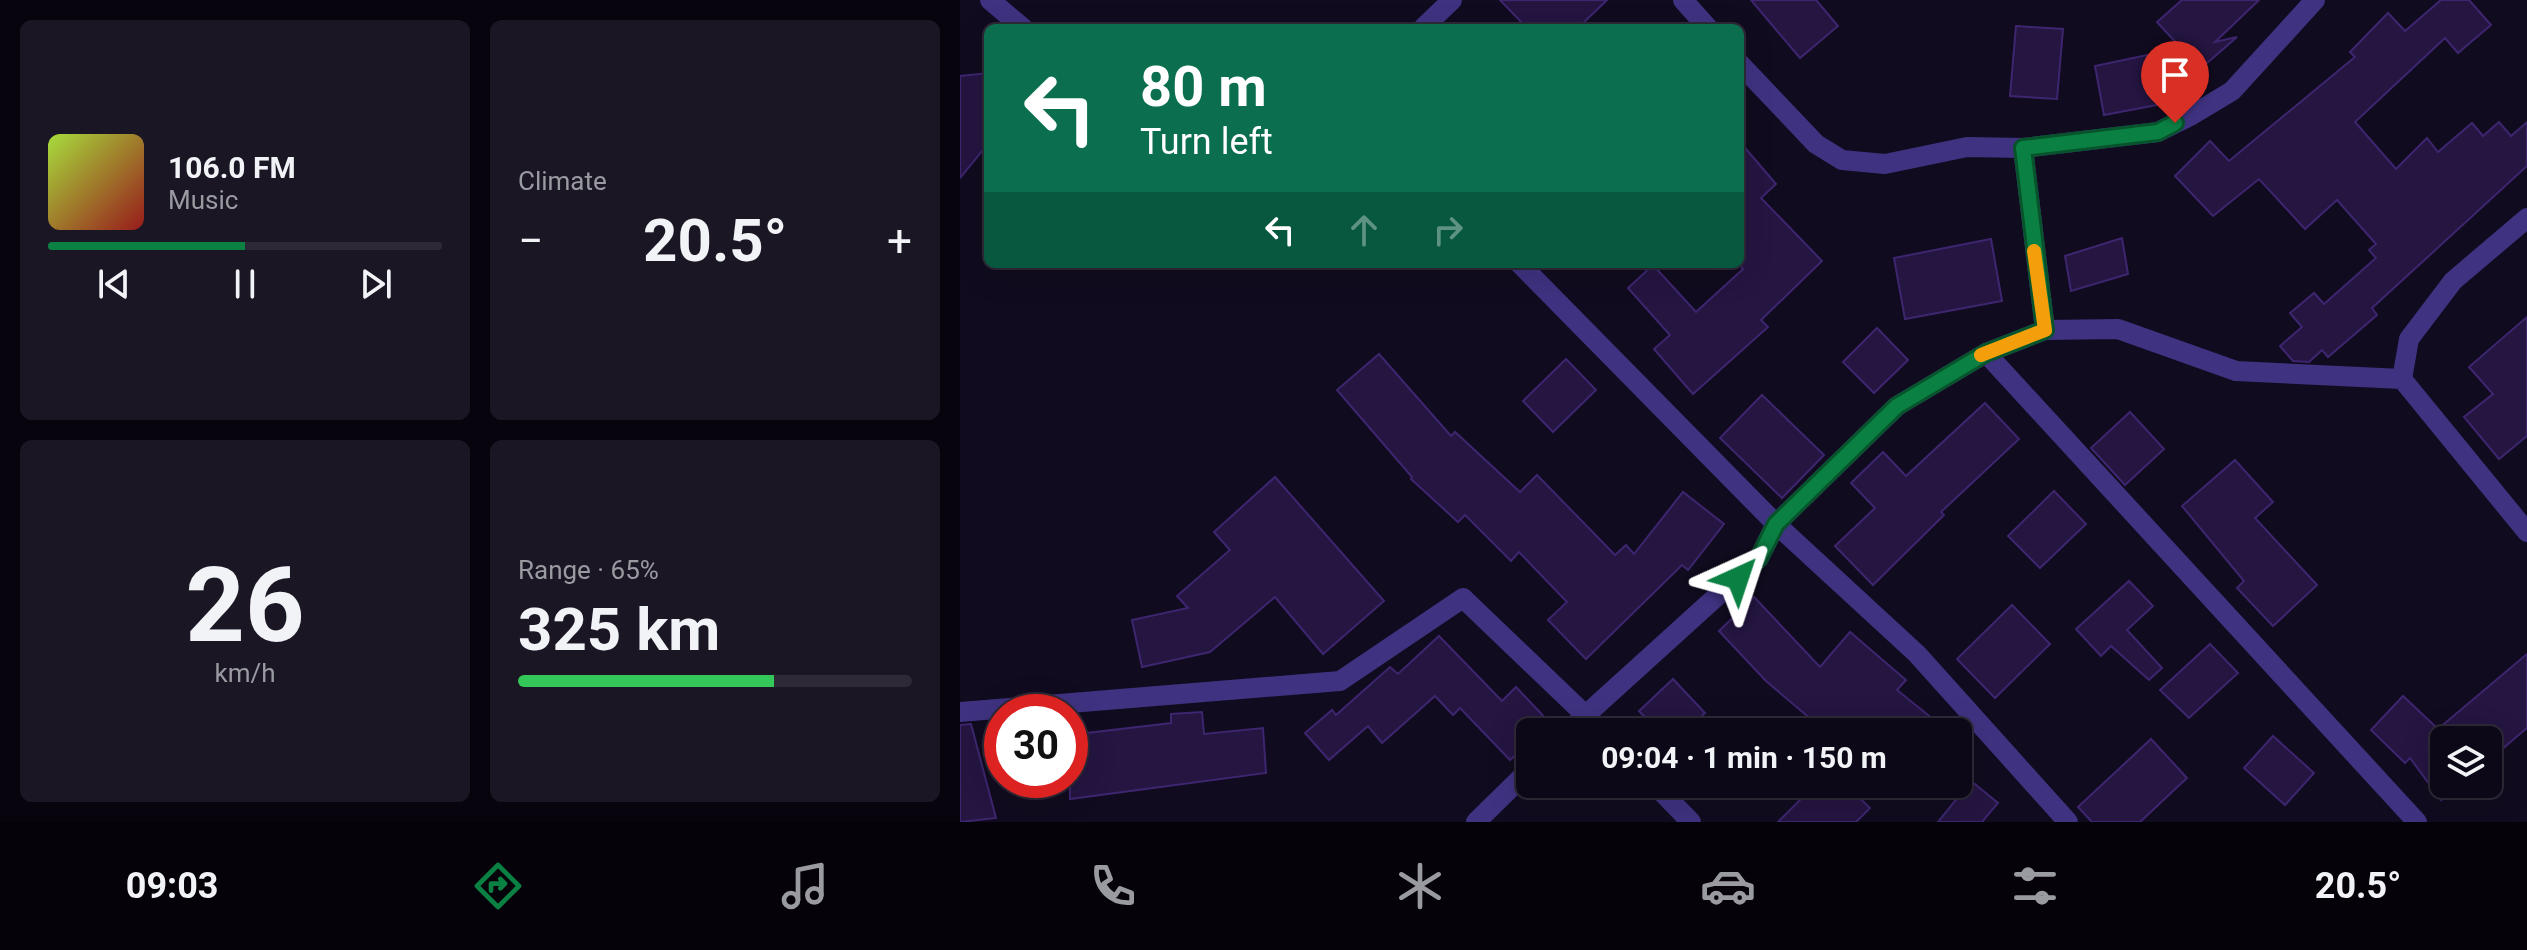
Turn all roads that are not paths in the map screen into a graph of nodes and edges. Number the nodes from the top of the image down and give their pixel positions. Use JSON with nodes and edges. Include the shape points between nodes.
{"nodes":[{"id":1,"x":990,"y":0,"type":"edge"},
{"id":2,"x":1452,"y":0,"type":"edge"},
{"id":3,"x":1683,"y":0,"type":"edge"},
{"id":4,"x":2315,"y":0,"type":"edge"},
{"id":5,"x":1018,"y":24,"type":"edge"},
{"id":6,"x":1427,"y":24,"type":"edge"},
{"id":7,"x":1704,"y":24,"type":"edge"},
{"id":8,"x":1744,"y":68,"type":"edge"},
{"id":9,"x":2023,"y":148,"type":"junction"},
{"id":10,"x":2527,"y":218,"type":"edge"},
{"id":11,"x":1524,"y":268,"type":"edge"},
{"id":12,"x":2045,"y":330,"type":"junction"},
{"id":13,"x":1986,"y":353,"type":"junction"},
{"id":14,"x":2402,"y":379,"type":"junction"},
{"id":15,"x":1776,"y":524,"type":"junction"},
{"id":16,"x":2527,"y":532,"type":"edge"},
{"id":17,"x":960,"y":712,"type":"edge"},
{"id":18,"x":1586,"y":714,"type":"junction"},
{"id":19,"x":1582,"y":718,"type":"edge"},
{"id":20,"x":1590,"y":718,"type":"edge"},
{"id":21,"x":1516,"y":783,"type":"edge"},
{"id":22,"x":1668,"y":798,"type":"edge"},
{"id":23,"x":1476,"y":822,"type":"edge"},
{"id":24,"x":1691,"y":822,"type":"edge"},
{"id":25,"x":2068,"y":822,"type":"edge"},
{"id":26,"x":2417,"y":822,"type":"edge"}],
"edges":[{"from":1,"to":5,"type":"street"},
{"from":2,"to":6,"type":"street"},
{"from":3,"to":7,"type":"street"},
{"from":4,"to":9,"type":"street","via":[[2232,91],[2192,115],[2158,132]]},
{"from":8,"to":9,"type":"street","via":[[1816,144],[1842,160],[1885,164],[1967,147]]},
{"from":9,"to":12,"type":"street"},
{"from":10,"to":14,"type":"street","via":[[2453,281],[2409,339]]},
{"from":11,"to":15,"type":"street"},
{"from":12,"to":13,"type":"street"},
{"from":12,"to":14,"type":"street","via":[[2118,329],[2236,371]]},
{"from":13,"to":15,"type":"street","via":[[1897,406]]},
{"from":13,"to":26,"type":"street"},
{"from":14,"to":16,"type":"street"},
{"from":15,"to":18,"type":"street","via":[[1759,558]]},
{"from":15,"to":25,"type":"street","via":[[1917,654]]},
{"from":17,"to":18,"type":"street","via":[[1340,681],[1463,598]]},
{"from":18,"to":19,"type":"street"},
{"from":18,"to":20,"type":"street"},
{"from":21,"to":23,"type":"street"},
{"from":22,"to":24,"type":"street"}]}
